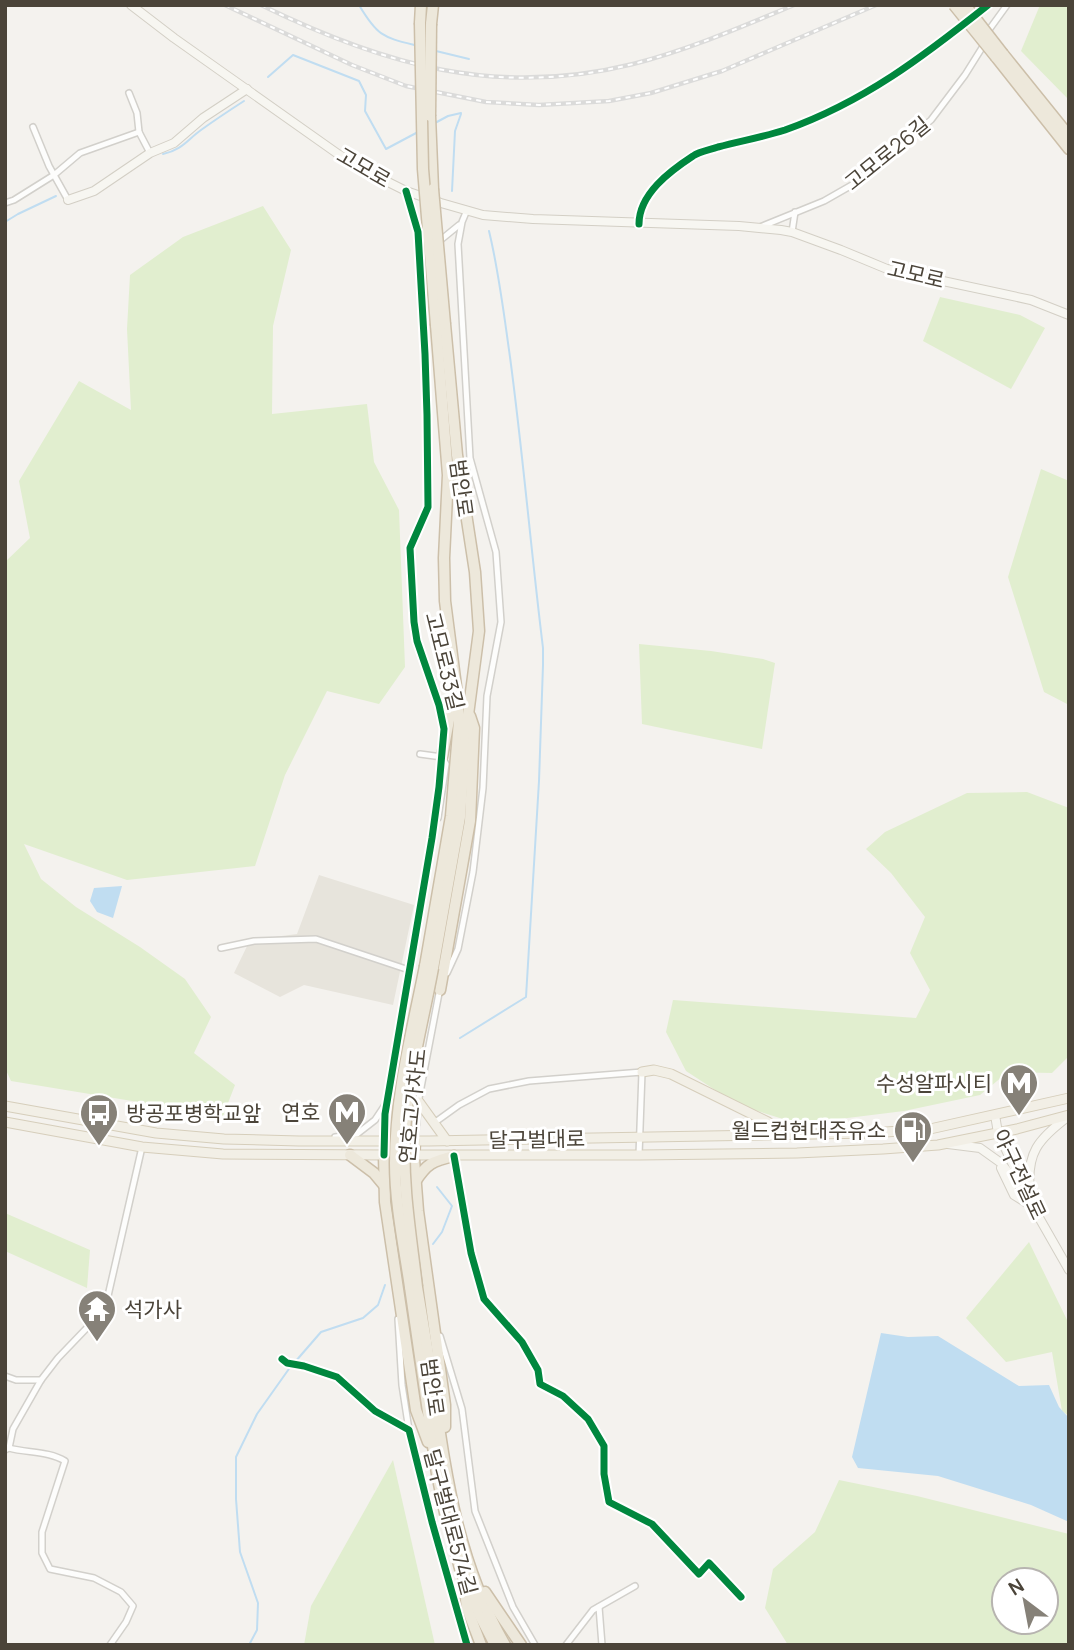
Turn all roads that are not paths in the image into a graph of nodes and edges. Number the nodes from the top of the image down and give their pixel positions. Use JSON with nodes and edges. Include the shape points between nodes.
{"nodes":[{"id":1,"x":131,"y":5,"type":"edge"},
{"id":2,"x":421,"y":5,"type":"edge"},
{"id":3,"x":433,"y":5,"type":"edge"},
{"id":4,"x":954,"y":5,"type":"edge"},
{"id":5,"x":965,"y":5,"type":"edge"},
{"id":6,"x":988,"y":5,"type":"edge"},
{"id":7,"x":1007,"y":5,"type":"edge"},
{"id":8,"x":425,"y":24,"type":"junction"},
{"id":9,"x":1000,"y":55,"type":"junction"},
{"id":10,"x":247,"y":89,"type":"junction"},
{"id":11,"x":130,"y":93,"type":"dead end"},
{"id":12,"x":33,"y":127,"type":"dead end"},
{"id":13,"x":139,"y":131,"type":"junction"},
{"id":14,"x":1069,"y":136,"type":"edge"},
{"id":15,"x":1069,"y":149,"type":"edge"},
{"id":16,"x":150,"y":153,"type":"junction"},
{"id":17,"x":54,"y":175,"type":"junction"},
{"id":18,"x":406,"y":191,"type":"junction"},
{"id":19,"x":68,"y":200,"type":"joint"},
{"id":20,"x":5,"y":203,"type":"edge"},
{"id":21,"x":467,"y":210,"type":"junction"},
{"id":22,"x":795,"y":212,"type":"junction"},
{"id":23,"x":461,"y":222,"type":"junction"},
{"id":24,"x":639,"y":224,"type":"junction"},
{"id":25,"x":760,"y":227,"type":"junction"},
{"id":26,"x":792,"y":232,"type":"junction"},
{"id":27,"x":441,"y":240,"type":"junction"},
{"id":28,"x":458,"y":253,"type":"junction"},
{"id":29,"x":419,"y":259,"type":"junction"},
{"id":30,"x":1069,"y":315,"type":"edge"},
{"id":31,"x":440,"y":324,"type":"junction"},
{"id":32,"x":456,"y":686,"type":"junction"},
{"id":33,"x":470,"y":713,"type":"junction"},
{"id":34,"x":420,"y":754,"type":"dead end"},
{"id":35,"x":442,"y":757,"type":"junction"},
{"id":36,"x":221,"y":948,"type":"dead end"},
{"id":37,"x":429,"y":967,"type":"junction"},
{"id":38,"x":409,"y":970,"type":"junction"},
{"id":39,"x":440,"y":990,"type":"junction"},
{"id":40,"x":395,"y":1054,"type":"junction"},
{"id":41,"x":642,"y":1072,"type":"junction"},
{"id":42,"x":423,"y":1078,"type":"junction"},
{"id":43,"x":389,"y":1094,"type":"junction"},
{"id":44,"x":419,"y":1098,"type":"junction"},
{"id":45,"x":1069,"y":1098,"type":"edge"},
{"id":46,"x":387,"y":1102,"type":"junction"},
{"id":47,"x":5,"y":1106,"type":"edge"},
{"id":48,"x":995,"y":1115,"type":"junction"},
{"id":49,"x":1069,"y":1116,"type":"edge"},
{"id":50,"x":5,"y":1122,"type":"edge"},
{"id":51,"x":434,"y":1123,"type":"junction"},
{"id":52,"x":998,"y":1133,"type":"junction"},
{"id":53,"x":787,"y":1135,"type":"junction"},
{"id":54,"x":639,"y":1137,"type":"junction"},
{"id":55,"x":299,"y":1141,"type":"junction"},
{"id":56,"x":415,"y":1141,"type":"junction"},
{"id":57,"x":447,"y":1141,"type":"junction"},
{"id":58,"x":384,"y":1142,"type":"junction"},
{"id":59,"x":945,"y":1143,"type":"junction"},
{"id":60,"x":142,"y":1147,"type":"junction"},
{"id":61,"x":349,"y":1155,"type":"junction"},
{"id":62,"x":384,"y":1155,"type":"junction"},
{"id":63,"x":639,"y":1155,"type":"junction"},
{"id":64,"x":414,"y":1156,"type":"junction"},
{"id":65,"x":454,"y":1156,"type":"junction"},
{"id":66,"x":415,"y":1182,"type":"junction"},
{"id":67,"x":384,"y":1185,"type":"junction"},
{"id":68,"x":1032,"y":1205,"type":"junction"},
{"id":69,"x":396,"y":1270,"type":"junction"},
{"id":70,"x":1069,"y":1270,"type":"edge"},
{"id":71,"x":414,"y":1287,"type":"joint"},
{"id":72,"x":432,"y":1310,"type":"junction"},
{"id":73,"x":285,"y":1361,"type":"dead end"},
{"id":74,"x":5,"y":1376,"type":"edge"},
{"id":75,"x":41,"y":1380,"type":"junction"},
{"id":76,"x":409,"y":1430,"type":"junction"},
{"id":77,"x":7,"y":1449,"type":"edge"},
{"id":78,"x":440,"y":1463,"type":"junction"},
{"id":79,"x":466,"y":1571,"type":"junction"},
{"id":80,"x":635,"y":1586,"type":"dead end"},
{"id":81,"x":741,"y":1597,"type":"dead end"},
{"id":82,"x":598,"y":1607,"type":"junction"},
{"id":83,"x":110,"y":1645,"type":"edge"},
{"id":84,"x":467,"y":1645,"type":"edge"},
{"id":85,"x":481,"y":1645,"type":"edge"},
{"id":86,"x":495,"y":1645,"type":"edge"},
{"id":87,"x":505,"y":1645,"type":"edge"},
{"id":88,"x":520,"y":1645,"type":"edge"},
{"id":89,"x":535,"y":1645,"type":"edge"},
{"id":90,"x":566,"y":1645,"type":"edge"},
{"id":91,"x":602,"y":1645,"type":"edge"}],
"edges":[{"from":1,"to":10,"type":"main road","name":"고모로"},
{"from":2,"to":8,"type":"highway","name":"범안로"},
{"from":3,"to":8,"type":"highway","name":"범안로"},
{"from":4,"to":9,"type":"highway","bridge":true},
{"from":5,"to":9,"type":"highway","bridge":true},
{"from":6,"to":24,"type":"main road","via":[[927,54],[847,103],[785,130],[694,154],[662,179],[647,198]]},
{"from":7,"to":22,"type":"street","name":"고모로26길","via":[[965,75],[931,120],[852,185]]},
{"from":8,"to":31,"type":"highway","name":"범안로","bridge":true},
{"from":9,"to":14,"type":"highway"},
{"from":9,"to":15,"type":"highway"},
{"from":10,"to":16,"type":"main road","via":[[174,142]]},
{"from":10,"to":18,"type":"main road","name":"고모로","via":[[338,154]]},
{"from":11,"to":13,"type":"street"},
{"from":12,"to":17,"type":"street"},
{"from":13,"to":16,"type":"street"},
{"from":13,"to":17,"type":"street","via":[[80,153]]},
{"from":16,"to":19,"type":"main road","via":[[94,191]]},
{"from":17,"to":19,"type":"street"},
{"from":17,"to":20,"type":"street"},
{"from":18,"to":21,"type":"main road","name":"고모로"},
{"from":18,"to":29,"type":"street","name":"고모로33길","via":[[418,232]]},
{"from":21,"to":23,"type":"street"},
{"from":21,"to":24,"type":"main road","name":"고모로","via":[[483,215]]},
{"from":22,"to":25,"type":"street","name":"고모로26길"},
{"from":22,"to":26,"type":"street"},
{"from":23,"to":27,"type":"street"},
{"from":23,"to":28,"type":"street"},
{"from":24,"to":25,"type":"main road","name":"고모로"},
{"from":25,"to":26,"type":"main road","name":"고모로"},
{"from":26,"to":30,"type":"main road","name":"고모로","via":[[887,269],[1031,300]]},
{"from":27,"to":28,"type":"street","via":[[453,244]]},
{"from":27,"to":29,"type":"street"},
{"from":28,"to":39,"type":"street","via":[[470,458],[496,552],[501,622],[487,696],[473,872],[457,949]]},
{"from":29,"to":35,"type":"street","name":"고모로33길","via":[[428,507],[410,548],[414,622],[442,717]]},
{"from":31,"to":32,"type":"highway","name":"범안로","via":[[448,475],[445,601]]},
{"from":31,"to":33,"type":"highway","name":"범안로","via":[[478,601]]},
{"from":32,"to":35,"type":"highway"},
{"from":32,"to":37,"type":"highway","name":"범안로","via":[[453,793]]},
{"from":33,"to":37,"type":"highway","name":"범안로","via":[[458,825]]},
{"from":33,"to":39,"type":"highway","via":[[474,728],[470,821]]},
{"from":34,"to":35,"type":"street"},
{"from":35,"to":38,"type":"street","name":"고모로33길"},
{"from":36,"to":38,"type":"street","via":[[316,939]]},
{"from":37,"to":71,"type":"highway","name":"연호고가차도","bridge":true,"via":[[405,1131]]},
{"from":38,"to":40,"type":"street","name":"고모로33길"},
{"from":39,"to":42,"type":"street"},
{"from":40,"to":42,"type":"street"},
{"from":40,"to":43,"type":"street","name":"고모로33길"},
{"from":41,"to":51,"type":"street","via":[[529,1081],[489,1089]]},
{"from":41,"to":53,"type":"main road","via":[[671,1074]]},
{"from":41,"to":54,"type":"street"},
{"from":42,"to":44,"type":"street"},
{"from":43,"to":44,"type":"street","via":[[393,1105]]},
{"from":43,"to":46,"type":"street","name":"고모로33길"},
{"from":44,"to":51,"type":"main road"},
{"from":44,"to":56,"type":"street"},
{"from":45,"to":48,"type":"main road","name":"달구벌대로"},
{"from":46,"to":55,"type":"street","via":[[375,1120],[356,1135]]},
{"from":46,"to":58,"type":"street","name":"고모로33길"},
{"from":47,"to":55,"type":"main road","name":"달구벌대로","via":[[156,1133]]},
{"from":48,"to":52,"type":"main road","name":"야구전설로"},
{"from":48,"to":53,"type":"main road","name":"달구벌대로","via":[[930,1129]]},
{"from":49,"to":52,"type":"main road","name":"달구벌대로"},
{"from":49,"to":68,"type":"main road","via":[[1049,1131],[1034,1151],[1029,1168]]},
{"from":50,"to":60,"type":"main road","name":"달구벌대로"},
{"from":51,"to":57,"type":"main road"},
{"from":52,"to":59,"type":"main road","name":"달구벌대로"},
{"from":52,"to":68,"type":"main road","name":"야구전설로"},
{"from":53,"to":54,"type":"main road","name":"달구벌대로"},
{"from":54,"to":57,"type":"main road","name":"달구벌대로"},
{"from":54,"to":63,"type":"street"},
{"from":55,"to":58,"type":"main road","name":"달구벌대로"},
{"from":56,"to":57,"type":"main road","name":"달구벌대로"},
{"from":56,"to":58,"type":"main road","name":"달구벌대로"},
{"from":56,"to":64,"type":"highway"},
{"from":58,"to":62,"type":"street","name":"고모로33길"},
{"from":59,"to":63,"type":"main road","name":"달구벌대로","via":[[870,1150]]},
{"from":59,"to":68,"type":"main road","via":[[980,1148],[997,1159]]},
{"from":60,"to":61,"type":"main road","name":"달구벌대로","via":[[223,1154]]},
{"from":60,"to":75,"type":"street","via":[[105,1309]]},
{"from":61,"to":62,"type":"main road","name":"달구벌대로"},
{"from":61,"to":67,"type":"highway"},
{"from":62,"to":64,"type":"main road","name":"달구벌대로"},
{"from":62,"to":67,"type":"highway"},
{"from":63,"to":65,"type":"main road","name":"달구벌대로"},
{"from":64,"to":65,"type":"main road","name":"달구벌대로"},
{"from":64,"to":66,"type":"highway"},
{"from":65,"to":66,"type":"highway","via":[[432,1162]]},
{"from":65,"to":81,"type":"street","via":[[484,1299],[522,1342],[538,1370],[540,1384],[563,1396],[587,1419],[604,1446],[609,1502],[652,1524],[699,1574],[709,1563]]},
{"from":66,"to":72,"type":"highway"},
{"from":67,"to":69,"type":"highway"},
{"from":68,"to":70,"type":"main road","name":"야구전설로"},
{"from":69,"to":76,"type":"street"},
{"from":69,"to":78,"type":"highway","via":[[416,1410]]},
{"from":71,"to":78,"type":"highway","name":"범안로"},
{"from":72,"to":78,"type":"highway","via":[[445,1405]]},
{"from":72,"to":89,"type":"street","via":[[462,1409],[475,1511],[513,1608]]},
{"from":73,"to":76,"type":"street","name":"달구벌대로574길","via":[[337,1377],[375,1411]]},
{"from":74,"to":75,"type":"street"},
{"from":75,"to":77,"type":"street"},
{"from":76,"to":84,"type":"street","name":"달구벌대로574길"},
{"from":77,"to":83,"type":"street","via":[[65,1461],[42,1532],[42,1553],[50,1569],[94,1578],[121,1592],[133,1606]]},
{"from":78,"to":79,"type":"highway","name":"범안로","via":[[445,1513]]},
{"from":79,"to":85,"type":"highway","via":[[467,1608]]},
{"from":79,"to":86,"type":"highway","name":"범안로"},
{"from":79,"to":87,"type":"highway","name":"범안로"},
{"from":79,"to":88,"type":"highway"},
{"from":80,"to":82,"type":"street"},
{"from":82,"to":90,"type":"street"},
{"from":82,"to":91,"type":"street"}]}
